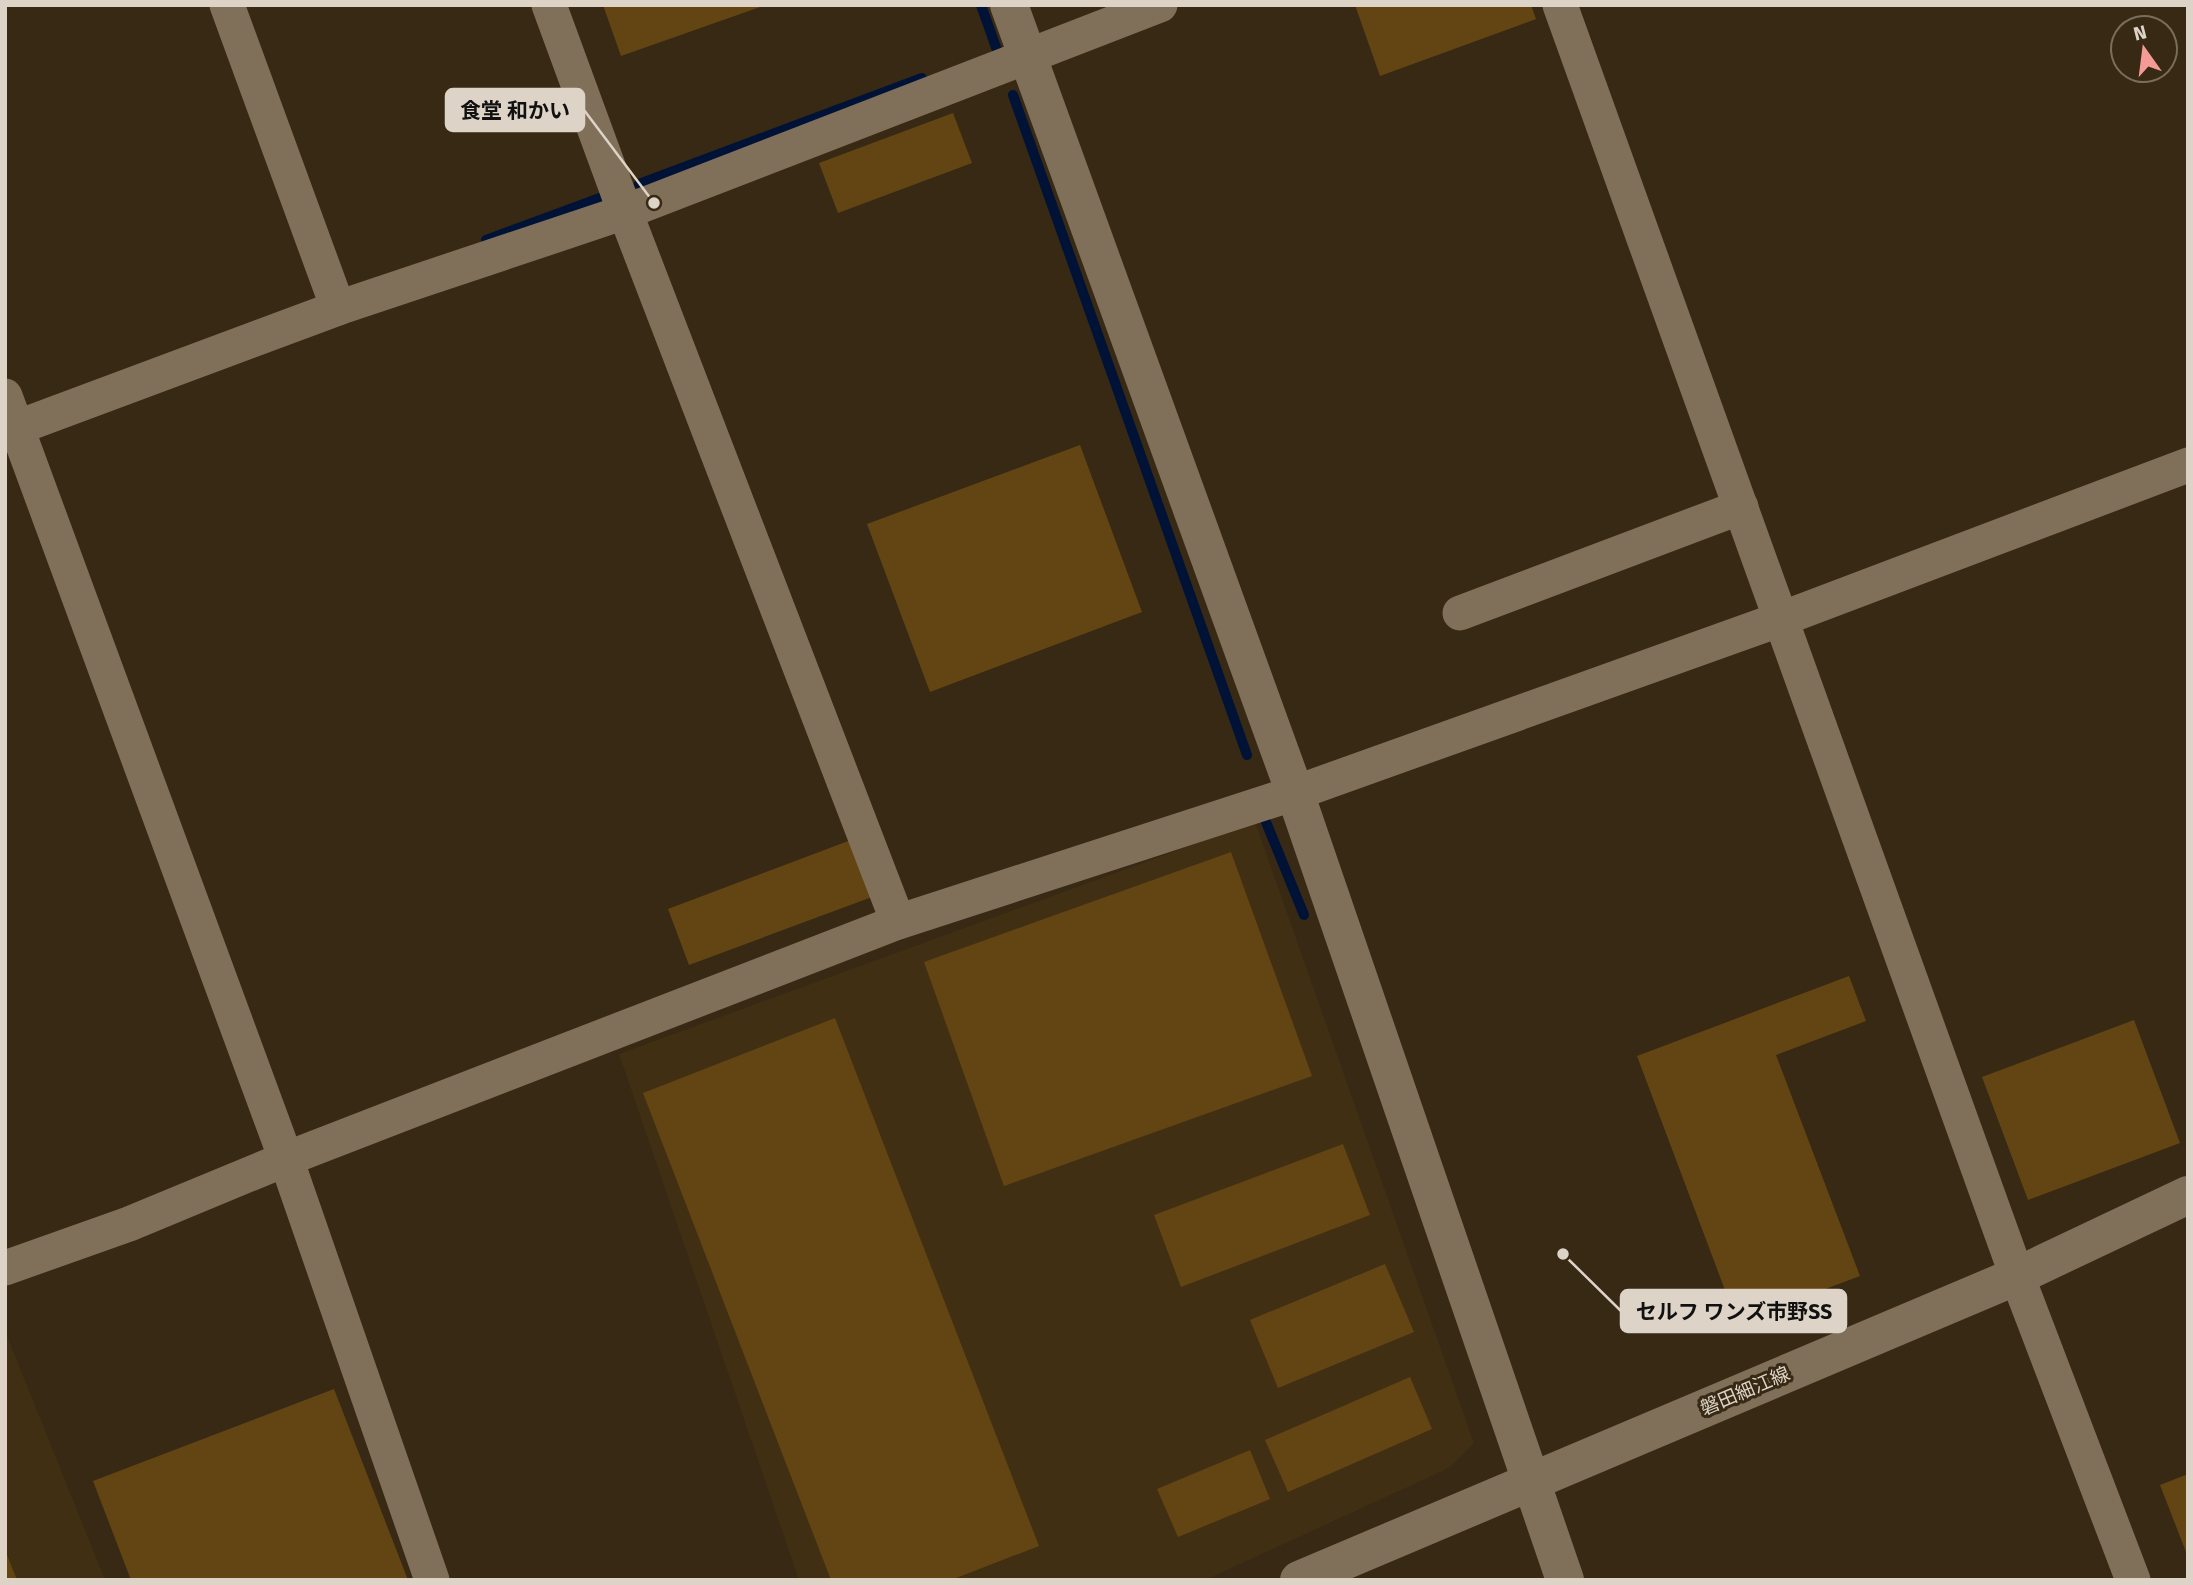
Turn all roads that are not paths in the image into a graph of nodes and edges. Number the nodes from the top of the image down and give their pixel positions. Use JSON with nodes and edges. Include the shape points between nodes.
{"nodes":[{"id":1,"x":227,"y":5,"type":"edge"},
{"id":2,"x":549,"y":5,"type":"edge"},
{"id":3,"x":1009,"y":5,"type":"edge"},
{"id":4,"x":1160,"y":5,"type":"edge"},
{"id":5,"x":1560,"y":5,"type":"edge"},
{"id":6,"x":1027,"y":55,"type":"junction"},
{"id":7,"x":625,"y":212,"type":"junction"},
{"id":8,"x":338,"y":308,"type":"junction"},
{"id":9,"x":9,"y":419,"type":"edge"},
{"id":10,"x":2188,"y":465,"type":"edge"},
{"id":11,"x":1741,"y":507,"type":"junction"},
{"id":12,"x":1460,"y":613,"type":"dead end"},
{"id":13,"x":1781,"y":619,"type":"junction"},
{"id":14,"x":1295,"y":793,"type":"junction"},
{"id":15,"x":898,"y":922,"type":"junction"},
{"id":16,"x":286,"y":1159,"type":"junction"},
{"id":17,"x":2188,"y":1195,"type":"edge"},
{"id":18,"x":5,"y":1268,"type":"edge"},
{"id":19,"x":2017,"y":1276,"type":"junction"},
{"id":20,"x":1531,"y":1482,"type":"junction"},
{"id":21,"x":432,"y":1580,"type":"edge"},
{"id":22,"x":1299,"y":1580,"type":"edge"},
{"id":23,"x":1566,"y":1580,"type":"edge"},
{"id":24,"x":2133,"y":1580,"type":"edge"}],
"edges":[{"from":1,"to":8,"type":"street"},
{"from":2,"to":7,"type":"street"},
{"from":3,"to":6,"type":"street"},
{"from":4,"to":6,"type":"street"},
{"from":5,"to":11,"type":"street"},
{"from":6,"to":7,"type":"street"},
{"from":6,"to":14,"type":"street"},
{"from":7,"to":8,"type":"street"},
{"from":7,"to":15,"type":"street"},
{"from":8,"to":9,"type":"street"},
{"from":9,"to":16,"type":"street"},
{"from":10,"to":13,"type":"street"},
{"from":11,"to":12,"type":"street"},
{"from":11,"to":13,"type":"street"},
{"from":13,"to":14,"type":"street"},
{"from":13,"to":19,"type":"street"},
{"from":14,"to":15,"type":"street"},
{"from":14,"to":20,"type":"street"},
{"from":15,"to":16,"type":"street"},
{"from":16,"to":18,"type":"street","via":[[129,1224]]},
{"from":16,"to":21,"type":"street"},
{"from":17,"to":19,"type":"street","name":"磐田細江線"},
{"from":19,"to":20,"type":"street","name":"磐田細江線"},
{"from":19,"to":24,"type":"street"},
{"from":20,"to":22,"type":"street","name":"磐田細江線"},
{"from":20,"to":23,"type":"street"}]}
